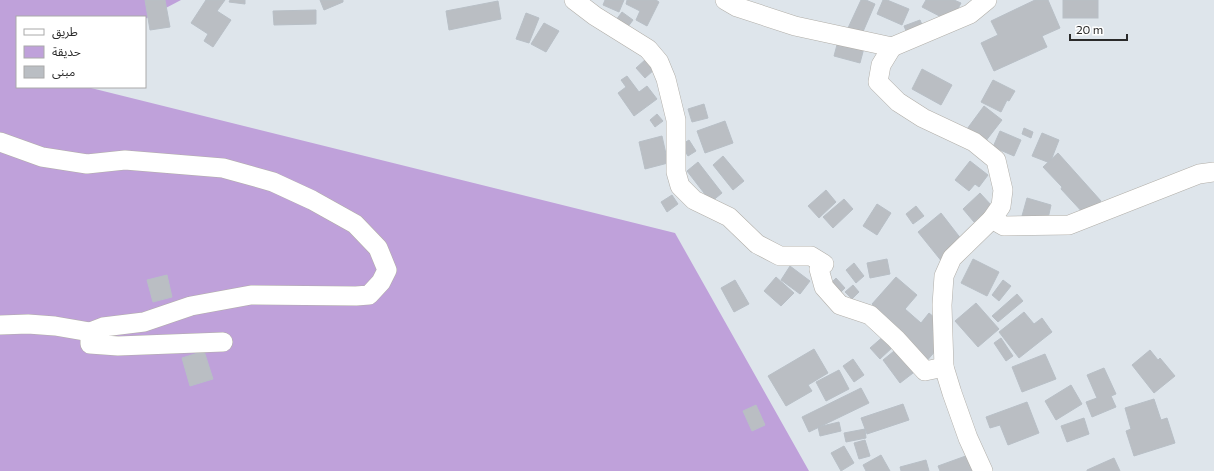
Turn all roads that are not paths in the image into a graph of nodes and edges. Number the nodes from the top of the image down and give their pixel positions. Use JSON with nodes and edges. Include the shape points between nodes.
{"nodes":[{"id":1,"x":574,"y":0,"type":"edge"},
{"id":2,"x":725,"y":0,"type":"edge"},
{"id":3,"x":987,"y":0,"type":"edge"},
{"id":4,"x":892,"y":47,"type":"junction"},
{"id":5,"x":0,"y":142,"type":"edge"},
{"id":6,"x":1214,"y":172,"type":"edge"},
{"id":7,"x":992,"y":219,"type":"junction"},
{"id":8,"x":0,"y":325,"type":"edge"},
{"id":9,"x":90,"y":332,"type":"junction"},
{"id":10,"x":223,"y":342,"type":"dead end"},
{"id":11,"x":944,"y":367,"type":"junction"},
{"id":12,"x":983,"y":471,"type":"edge"}],
"edges":[{"from":1,"to":11,"type":"street","via":[[648,50],[658,62],[666,79],[676,120],[676,172],[680,186],[694,200],[729,217],[757,244],[780,256],[811,256],[824,264],[819,269],[824,288],[840,305],[870,315],[925,371]]},
{"from":2,"to":4,"type":"street","via":[[795,26]]},
{"from":3,"to":4,"type":"street","via":[[970,14]]},
{"from":4,"to":7,"type":"street","via":[[881,65],[878,82],[898,102],[923,118],[974,142],[996,160],[1002,190],[1001,206]]},
{"from":5,"to":9,"type":"street","via":[[42,157],[87,164],[125,160],[223,168],[273,182],[355,224],[378,248],[387,270],[381,282],[369,294],[250,295],[191,306],[144,322],[103,327]]},
{"from":6,"to":7,"type":"street","via":[[1199,174],[1069,225],[1004,226]]},
{"from":7,"to":11,"type":"street","via":[[952,258],[944,276]]},
{"from":8,"to":9,"type":"street","via":[[54,326]]},
{"from":9,"to":10,"type":"street","via":[[90,344],[118,346]]},
{"from":11,"to":12,"type":"street","via":[[968,438]]}]}
